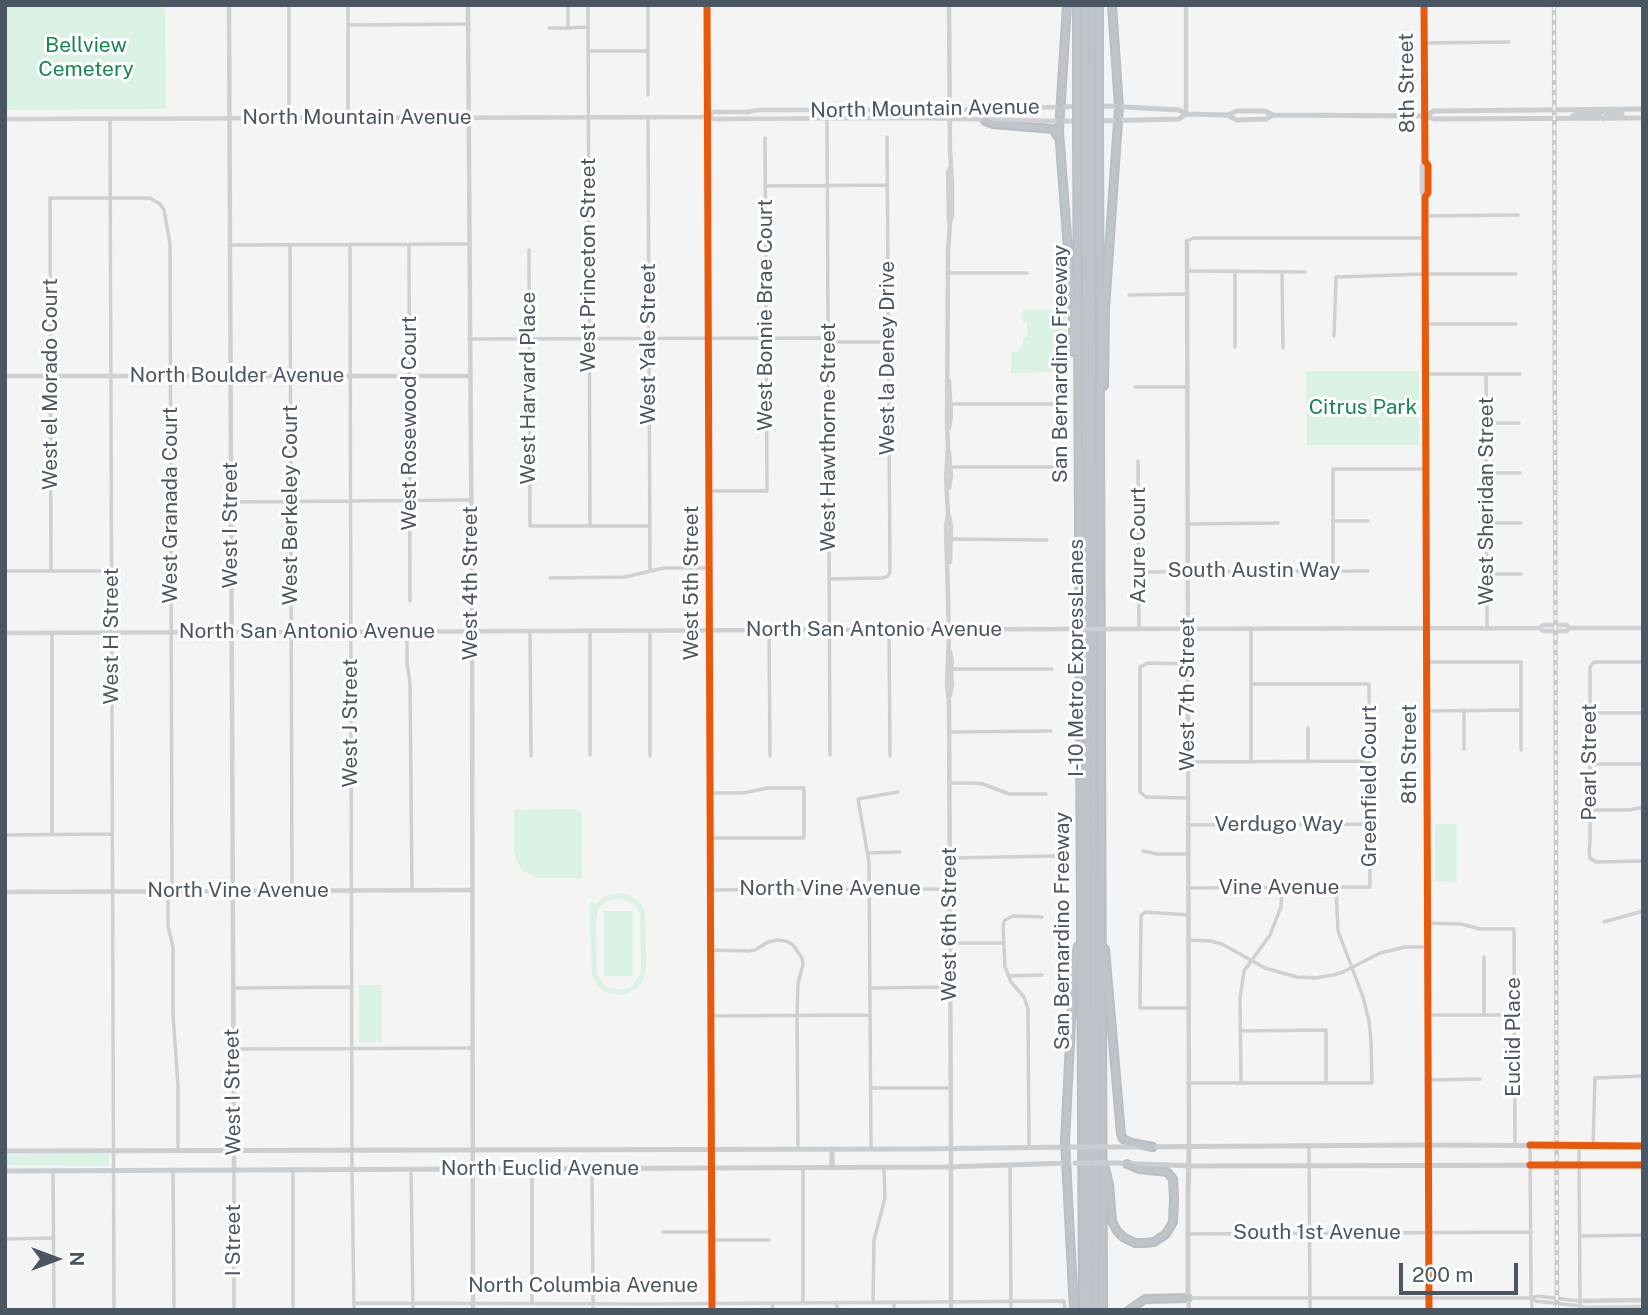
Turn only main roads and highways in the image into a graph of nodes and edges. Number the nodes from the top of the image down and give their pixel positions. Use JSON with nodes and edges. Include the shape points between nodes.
{"nodes":[{"id":1,"x":468,"y":5,"type":"edge"},
{"id":2,"x":1067,"y":5,"type":"edge"},
{"id":3,"x":1077,"y":5,"type":"edge"},
{"id":4,"x":1085,"y":5,"type":"edge"},
{"id":5,"x":1092,"y":5,"type":"edge"},
{"id":6,"x":1099,"y":5,"type":"edge"},
{"id":7,"x":1112,"y":5,"type":"edge"},
{"id":8,"x":1185,"y":5,"type":"edge"},
{"id":9,"x":1088,"y":100,"type":"junction"},
{"id":10,"x":1059,"y":107,"type":"junction"},
{"id":11,"x":1119,"y":107,"type":"junction"},
{"id":12,"x":827,"y":110,"type":"junction"},
{"id":13,"x":1486,"y":110,"type":"junction"},
{"id":14,"x":1540,"y":110,"type":"junction"},
{"id":15,"x":1604,"y":110,"type":"junction"},
{"id":16,"x":1632,"y":110,"type":"junction"},
{"id":17,"x":1643,"y":110,"type":"edge"},
{"id":18,"x":1186,"y":114,"type":"junction"},
{"id":19,"x":708,"y":116,"type":"junction"},
{"id":20,"x":1425,"y":116,"type":"junction"},
{"id":21,"x":468,"y":118,"type":"junction"},
{"id":22,"x":824,"y":118,"type":"junction"},
{"id":23,"x":838,"y":118,"type":"junction"},
{"id":24,"x":1643,"y":118,"type":"edge"},
{"id":25,"x":5,"y":119,"type":"edge"},
{"id":26,"x":1462,"y":119,"type":"junction"},
{"id":27,"x":1489,"y":119,"type":"junction"},
{"id":28,"x":1566,"y":119,"type":"junction"},
{"id":29,"x":1603,"y":119,"type":"junction"},
{"id":30,"x":985,"y":121,"type":"junction"},
{"id":31,"x":1059,"y":121,"type":"junction"},
{"id":32,"x":1119,"y":121,"type":"junction"},
{"id":33,"x":1088,"y":130,"type":"junction"},
{"id":34,"x":1060,"y":142,"type":"junction"},
{"id":35,"x":1078,"y":196,"type":"junction"},
{"id":36,"x":1100,"y":273,"type":"junction"},
{"id":37,"x":1086,"y":305,"type":"junction"},
{"id":38,"x":1093,"y":323,"type":"junction"},
{"id":39,"x":1077,"y":367,"type":"junction"},
{"id":40,"x":1100,"y":401,"type":"junction"},
{"id":41,"x":1540,"y":628,"type":"junction"},
{"id":42,"x":1569,"y":628,"type":"junction"},
{"id":43,"x":1643,"y":628,"type":"edge"},
{"id":44,"x":471,"y":631,"type":"junction"},
{"id":45,"x":5,"y":633,"type":"edge"},
{"id":46,"x":1101,"y":918,"type":"junction"},
{"id":47,"x":1081,"y":934,"type":"junction"},
{"id":48,"x":1643,"y":1146,"type":"edge"},
{"id":49,"x":1065,"y":1147,"type":"junction"},
{"id":50,"x":1153,"y":1147,"type":"junction"},
{"id":51,"x":1189,"y":1147,"type":"junction"},
{"id":52,"x":951,"y":1148,"type":"junction"},
{"id":53,"x":832,"y":1149,"type":"junction"},
{"id":54,"x":472,"y":1150,"type":"junction"},
{"id":55,"x":5,"y":1151,"type":"edge"},
{"id":56,"x":1102,"y":1152,"type":"junction"},
{"id":57,"x":1065,"y":1163,"type":"junction"},
{"id":58,"x":1127,"y":1164,"type":"junction"},
{"id":59,"x":1643,"y":1165,"type":"edge"},
{"id":60,"x":1188,"y":1166,"type":"junction"},
{"id":61,"x":951,"y":1167,"type":"junction"},
{"id":62,"x":832,"y":1168,"type":"junction"},
{"id":63,"x":473,"y":1169,"type":"junction"},
{"id":64,"x":5,"y":1171,"type":"edge"},
{"id":65,"x":1188,"y":1298,"type":"joint"},
{"id":66,"x":473,"y":1307,"type":"edge"},
{"id":67,"x":951,"y":1310,"type":"edge"},
{"id":68,"x":1074,"y":1310,"type":"edge"},
{"id":69,"x":1083,"y":1310,"type":"edge"},
{"id":70,"x":1089,"y":1310,"type":"edge"},
{"id":71,"x":1096,"y":1310,"type":"edge"},
{"id":72,"x":1103,"y":1310,"type":"edge"},
{"id":73,"x":1129,"y":1310,"type":"edge"}],
"edges":[{"from":1,"to":21,"type":"main road","name":"West 4th Street"},
{"from":2,"to":10,"type":"highway"},
{"from":3,"to":9,"type":"highway","name":"San Bernardino Freeway"},
{"from":4,"to":9,"type":"highway"},
{"from":5,"to":9,"type":"highway"},
{"from":6,"to":9,"type":"highway","name":"San Bernardino Freeway"},
{"from":7,"to":11,"type":"highway"},
{"from":8,"to":18,"type":"main road"},
{"from":9,"to":33,"type":"highway","name":"San Bernardino Freeway","bridge":true},
{"from":9,"to":33,"type":"highway","name":"San Bernardino Freeway","bridge":true},
{"from":10,"to":11,"type":"main road"},
{"from":10,"to":12,"type":"main road","name":"North Mountain Avenue"},
{"from":10,"to":31,"type":"highway"},
{"from":11,"to":18,"type":"main road"},
{"from":11,"to":32,"type":"highway"},
{"from":12,"to":19,"type":"main road","name":"North Mountain Avenue","via":[[714,112]]},
{"from":12,"to":22,"type":"main road"},
{"from":12,"to":23,"type":"main road"},
{"from":13,"to":14,"type":"main road"},
{"from":13,"to":20,"type":"main road","via":[[1434,111]]},
{"from":13,"to":26,"type":"main road"},
{"from":14,"to":15,"type":"main road"},
{"from":14,"to":27,"type":"main road","via":[[1492,114]]},
{"from":15,"to":16,"type":"main road"},
{"from":15,"to":28,"type":"main road"},
{"from":16,"to":17,"type":"main road"},
{"from":16,"to":29,"type":"main road","via":[[1607,114]]},
{"from":18,"to":20,"type":"main road","via":[[1265,111],[1273,116]]},
{"from":18,"to":32,"type":"main road","via":[[1179,119]]},
{"from":19,"to":21,"type":"main road","name":"North Mountain Avenue"},
{"from":19,"to":22,"type":"main road","name":"North Mountain Avenue"},
{"from":20,"to":26,"type":"main road"},
{"from":21,"to":25,"type":"main road","name":"North Mountain Avenue"},
{"from":21,"to":44,"type":"main road","name":"West 4th Street"},
{"from":22,"to":23,"type":"main road","name":"North Mountain Avenue"},
{"from":23,"to":30,"type":"main road","name":"North Mountain Avenue"},
{"from":24,"to":29,"type":"main road"},
{"from":26,"to":27,"type":"main road"},
{"from":27,"to":28,"type":"main road"},
{"from":28,"to":29,"type":"main road"},
{"from":30,"to":31,"type":"main road","name":"North Mountain Avenue"},
{"from":30,"to":34,"type":"highway","via":[[1053,129]]},
{"from":31,"to":32,"type":"main road"},
{"from":31,"to":34,"type":"highway"},
{"from":32,"to":40,"type":"highway"},
{"from":33,"to":35,"type":"highway","name":"San Bernardino Freeway"},
{"from":33,"to":36,"type":"highway","name":"San Bernardino Freeway"},
{"from":33,"to":37,"type":"highway","name":"I-10 Metro ExpressLanes"},
{"from":33,"to":38,"type":"highway","name":"I-10 Metro ExpressLanes"},
{"from":34,"to":39,"type":"highway"},
{"from":35,"to":37,"type":"highway"},
{"from":35,"to":39,"type":"highway","name":"San Bernardino Freeway"},
{"from":36,"to":38,"type":"highway"},
{"from":36,"to":40,"type":"highway","name":"San Bernardino Freeway"},
{"from":37,"to":70,"type":"highway","name":"I-10 Metro ExpressLanes"},
{"from":38,"to":71,"type":"highway","name":"I-10 Metro ExpressLanes"},
{"from":39,"to":47,"type":"highway","name":"San Bernardino Freeway"},
{"from":40,"to":46,"type":"highway","name":"San Bernardino Freeway"},
{"from":41,"to":42,"type":"main road"},
{"from":41,"to":42,"type":"main road"},
{"from":41,"to":44,"type":"main road","name":"North San Antonio Avenue","bridge":true},
{"from":42,"to":43,"type":"main road"},
{"from":44,"to":45,"type":"main road","name":"North San Antonio Avenue"},
{"from":44,"to":54,"type":"main road","name":"West 4th Street"},
{"from":46,"to":50,"type":"highway","via":[[1121,1134],[1126,1140]]},
{"from":46,"to":56,"type":"highway","name":"San Bernardino Freeway"},
{"from":47,"to":49,"type":"highway","via":[[1074,964]]},
{"from":47,"to":69,"type":"highway","name":"San Bernardino Freeway"},
{"from":48,"to":51,"type":"main road","name":"North Euclid Avenue"},
{"from":49,"to":50,"type":"main road","name":"North Euclid Avenue","bridge":true},
{"from":49,"to":52,"type":"main road","name":"North Euclid Avenue"},
{"from":49,"to":57,"type":"highway"},
{"from":50,"to":51,"type":"main road","name":"North Euclid Avenue"},
{"from":51,"to":60,"type":"main road"},
{"from":52,"to":53,"type":"main road","name":"North Euclid Avenue"},
{"from":52,"to":61,"type":"main road"},
{"from":53,"to":54,"type":"main road","name":"North Euclid Avenue"},
{"from":53,"to":62,"type":"main road"},
{"from":54,"to":55,"type":"main road","name":"North Euclid Avenue"},
{"from":54,"to":63,"type":"main road","name":"West 4th Street"},
{"from":56,"to":58,"type":"highway","via":[[1117,1231],[1132,1242],[1154,1242],[1173,1222],[1173,1179],[1167,1172]]},
{"from":56,"to":72,"type":"highway","name":"San Bernardino Freeway"},
{"from":57,"to":58,"type":"main road","name":"North Euclid Avenue","bridge":true},
{"from":57,"to":61,"type":"main road","name":"North Euclid Avenue"},
{"from":57,"to":68,"type":"highway"},
{"from":58,"to":60,"type":"main road","name":"North Euclid Avenue"},
{"from":59,"to":60,"type":"main road","name":"North Euclid Avenue"},
{"from":60,"to":65,"type":"main road"},
{"from":61,"to":62,"type":"main road","name":"North Euclid Avenue"},
{"from":61,"to":67,"type":"main road"},
{"from":62,"to":63,"type":"main road","name":"North Euclid Avenue"},
{"from":63,"to":64,"type":"main road","name":"North Euclid Avenue"},
{"from":63,"to":66,"type":"main road","name":"West 4th Street"},
{"from":65,"to":73,"type":"highway","via":[[1145,1299]]}]}
